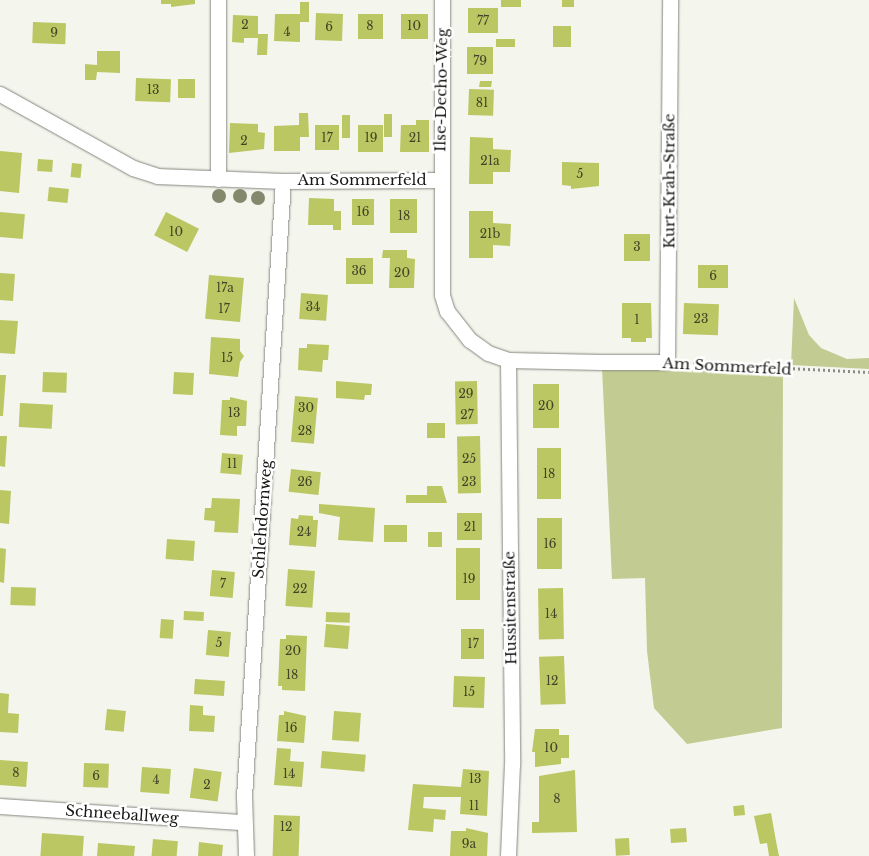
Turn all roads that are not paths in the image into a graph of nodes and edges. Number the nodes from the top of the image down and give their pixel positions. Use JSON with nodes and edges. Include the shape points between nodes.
{"nodes":[{"id":1,"x":218,"y":0,"type":"edge"},
{"id":2,"x":442,"y":0,"type":"edge"},
{"id":3,"x":670,"y":0,"type":"edge"},
{"id":4,"x":0,"y":94,"type":"edge"},
{"id":5,"x":218,"y":178,"type":"junction"},
{"id":6,"x":440,"y":180,"type":"junction"},
{"id":7,"x":283,"y":181,"type":"junction"},
{"id":8,"x":508,"y":360,"type":"junction"},
{"id":9,"x":667,"y":362,"type":"joint"},
{"id":10,"x":0,"y":806,"type":"edge"},
{"id":11,"x":243,"y":822,"type":"junction"},
{"id":12,"x":246,"y":856,"type":"edge"},
{"id":13,"x":508,"y":856,"type":"edge"}],
"edges":[{"from":1,"to":5,"type":"street"},
{"from":2,"to":6,"type":"street","name":"Ilse-Decho-Weg"},
{"from":3,"to":9,"type":"street","name":"Kurt-Krah-Straße"},
{"from":4,"to":5,"type":"street","name":"Am Sommerfeld","via":[[133,168],[157,176]]},
{"from":5,"to":7,"type":"street","name":"Am Sommerfeld"},
{"from":6,"to":7,"type":"street","name":"Am Sommerfeld"},
{"from":6,"to":8,"type":"street","name":"Am Sommerfeld","via":[[442,295],[447,311],[470,340],[488,353]]},
{"from":7,"to":11,"type":"street","name":"Schlehdornweg"},
{"from":8,"to":9,"type":"street","name":"Am Sommerfeld"},
{"from":8,"to":13,"type":"street","name":"Hussitenstraße","via":[[512,764]]},
{"from":10,"to":11,"type":"street","name":"Schneeballweg"},
{"from":11,"to":12,"type":"street","name":"Schlehdornweg"}]}
